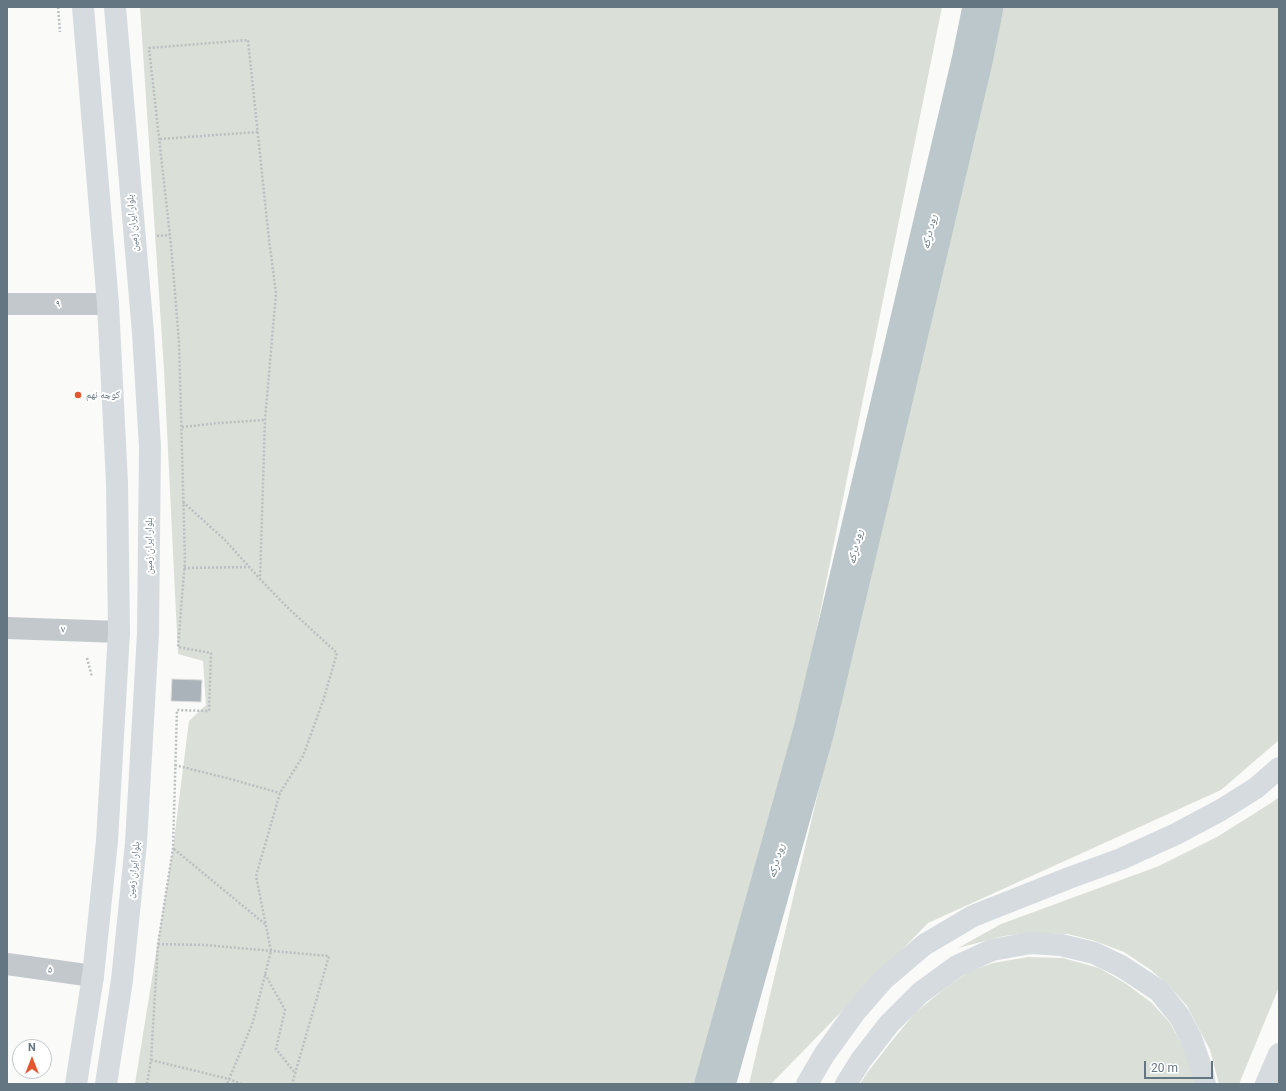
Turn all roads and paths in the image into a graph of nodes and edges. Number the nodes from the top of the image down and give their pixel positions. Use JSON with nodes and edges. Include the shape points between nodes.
{"nodes":[{"id":1,"x":83,"y":7,"type":"edge"},
{"id":2,"x":115,"y":7,"type":"edge"},
{"id":3,"x":258,"y":132,"type":"junction"},
{"id":4,"x":160,"y":139,"type":"junction"},
{"id":5,"x":140,"y":303,"type":"junction"},
{"id":6,"x":7,"y":304,"type":"edge"},
{"id":7,"x":108,"y":304,"type":"junction"},
{"id":8,"x":265,"y":420,"type":"junction"},
{"id":9,"x":182,"y":427,"type":"junction"},
{"id":10,"x":183,"y":502,"type":"junction"},
{"id":11,"x":250,"y":567,"type":"junction"},
{"id":12,"x":184,"y":568,"type":"junction"},
{"id":13,"x":260,"y":579,"type":"junction"},
{"id":14,"x":7,"y":628,"type":"edge"},
{"id":15,"x":119,"y":632,"type":"junction"},
{"id":16,"x":175,"y":765,"type":"junction"},
{"id":17,"x":1279,"y":768,"type":"edge"},
{"id":18,"x":280,"y":793,"type":"junction"},
{"id":19,"x":173,"y":848,"type":"junction"},
{"id":20,"x":265,"y":924,"type":"junction"},
{"id":21,"x":158,"y":944,"type":"junction"},
{"id":22,"x":271,"y":951,"type":"junction"},
{"id":23,"x":7,"y":964,"type":"edge"},
{"id":24,"x":265,"y":974,"type":"junction"},
{"id":25,"x":94,"y":976,"type":"junction"},
{"id":26,"x":1279,"y":1054,"type":"edge"},
{"id":27,"x":151,"y":1060,"type":"junction"},
{"id":28,"x":295,"y":1073,"type":"junction"},
{"id":29,"x":229,"y":1079,"type":"junction"},
{"id":30,"x":76,"y":1084,"type":"edge"},
{"id":31,"x":106,"y":1084,"type":"edge"},
{"id":32,"x":148,"y":1084,"type":"edge"},
{"id":33,"x":227,"y":1084,"type":"edge"},
{"id":34,"x":241,"y":1084,"type":"edge"},
{"id":35,"x":292,"y":1084,"type":"edge"},
{"id":36,"x":808,"y":1084,"type":"edge"},
{"id":37,"x":846,"y":1084,"type":"edge"},
{"id":38,"x":1205,"y":1084,"type":"edge"},
{"id":39,"x":1266,"y":1084,"type":"edge"}],
"edges":[{"from":1,"to":7,"type":"main road"},
{"from":2,"to":5,"type":"main road","name":"بلوار ایران زمین"},
{"from":3,"to":4,"type":"path"},
{"from":3,"to":4,"type":"path","via":[[248,40],[149,48]]},
{"from":3,"to":8,"type":"path","via":[[276,293]]},
{"from":4,"to":9,"type":"path","via":[[179,342]]},
{"from":5,"to":7,"type":"main road"},
{"from":5,"to":31,"type":"main road","name":"بلوار ایران زمین","via":[[150,447],[148,633],[136,851],[122,980]]},
{"from":6,"to":7,"type":"street","name":"۹"},
{"from":7,"to":15,"type":"main road","via":[[117,476]]},
{"from":8,"to":9,"type":"path"},
{"from":8,"to":13,"type":"path"},
{"from":9,"to":10,"type":"path"},
{"from":10,"to":11,"type":"path"},
{"from":10,"to":12,"type":"path"},
{"from":11,"to":12,"type":"path"},
{"from":11,"to":13,"type":"path"},
{"from":12,"to":16,"type":"path","via":[[178,647],[211,653],[209,711],[177,710]]},
{"from":13,"to":18,"type":"path","via":[[337,653],[303,756]]},
{"from":14,"to":15,"type":"street","name":"۷"},
{"from":15,"to":25,"type":"main road","via":[[107,841]]},
{"from":16,"to":18,"type":"path"},
{"from":16,"to":19,"type":"path"},
{"from":17,"to":36,"type":"main road","via":[[1256,788],[1222,810],[1176,834],[1121,859],[973,916],[924,945],[883,980],[855,1012],[824,1055]]},
{"from":18,"to":20,"type":"path","via":[[256,876]]},
{"from":19,"to":20,"type":"path"},
{"from":19,"to":21,"type":"path"},
{"from":20,"to":22,"type":"path"},
{"from":21,"to":22,"type":"path"},
{"from":21,"to":27,"type":"path"},
{"from":22,"to":24,"type":"path"},
{"from":22,"to":28,"type":"path","via":[[329,956]]},
{"from":23,"to":25,"type":"street","name":"۵"},
{"from":24,"to":28,"type":"path","via":[[285,1010],[276,1049]]},
{"from":24,"to":29,"type":"path","via":[[253,1022]]},
{"from":25,"to":30,"type":"main road"},
{"from":26,"to":39,"type":"main road"},
{"from":27,"to":29,"type":"path"},
{"from":27,"to":32,"type":"path"},
{"from":28,"to":35,"type":"path"},
{"from":29,"to":33,"type":"path"},
{"from":29,"to":34,"type":"path"},
{"from":37,"to":38,"type":"main road","via":[[889,1024],[920,993],[957,966],[992,950],[1031,943],[1062,945],[1094,953],[1121,966],[1159,991],[1180,1017],[1191,1038]]}]}
